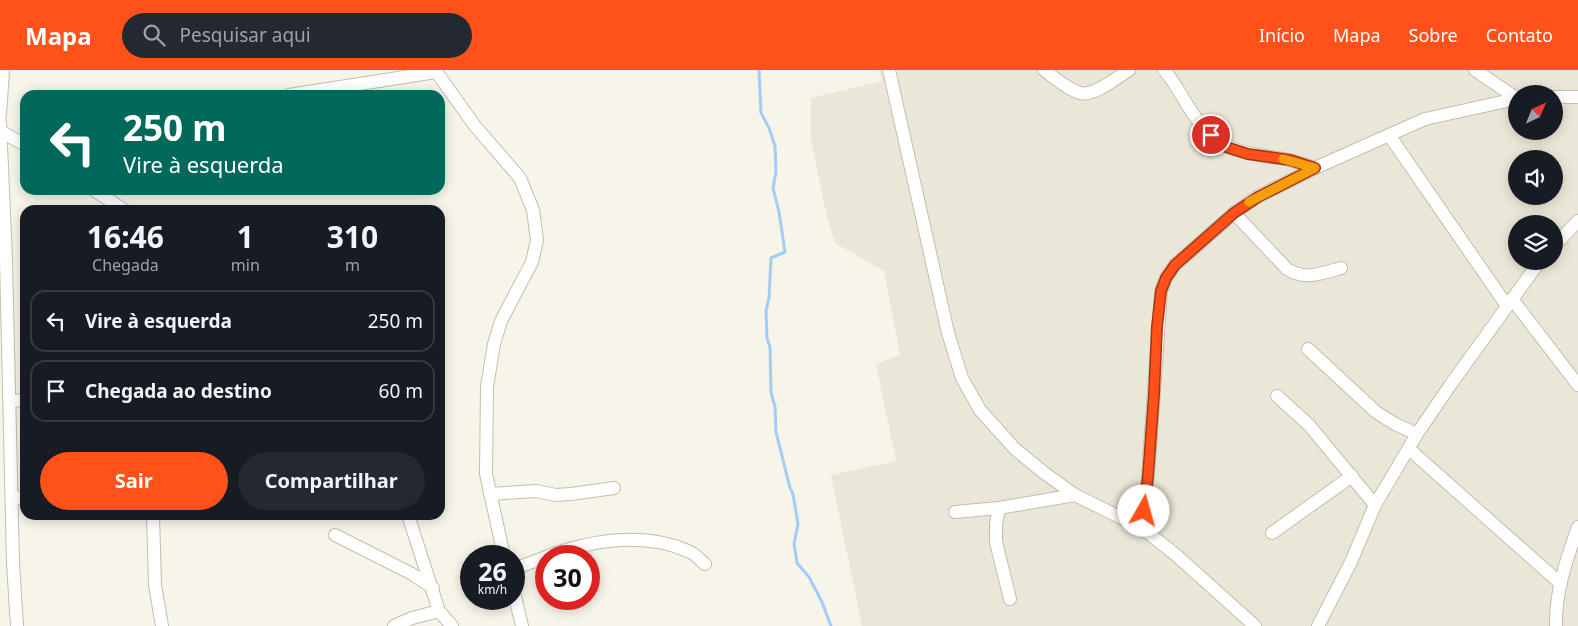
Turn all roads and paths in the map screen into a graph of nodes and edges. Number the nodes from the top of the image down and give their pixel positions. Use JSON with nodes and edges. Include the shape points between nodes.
{"nodes":[{"id":1,"x":3,"y":70,"type":"edge"},
{"id":2,"x":889,"y":70,"type":"edge"},
{"id":3,"x":1044,"y":70,"type":"edge"},
{"id":4,"x":1129,"y":70,"type":"edge"},
{"id":5,"x":1164,"y":70,"type":"edge"},
{"id":6,"x":1475,"y":70,"type":"edge"},
{"id":7,"x":435,"y":71,"type":"edge"},
{"id":8,"x":319,"y":90,"type":"edge"},
{"id":9,"x":1508,"y":93,"type":"edge"},
{"id":10,"x":1563,"y":97,"type":"edge"},
{"id":11,"x":1578,"y":97,"type":"edge"},
{"id":12,"x":1508,"y":100,"type":"edge"},
{"id":13,"x":0,"y":115,"type":"edge"},
{"id":14,"x":0,"y":122,"type":"edge"},
{"id":15,"x":0,"y":131,"type":"edge"},
{"id":16,"x":1389,"y":135,"type":"junction"},
{"id":17,"x":20,"y":138,"type":"edge"},
{"id":18,"x":1315,"y":168,"type":"junction"},
{"id":19,"x":102,"y":195,"type":"edge"},
{"id":20,"x":116,"y":205,"type":"edge"},
{"id":21,"x":1234,"y":213,"type":"junction"},
{"id":22,"x":1578,"y":221,"type":"edge"},
{"id":23,"x":1563,"y":237,"type":"edge"},
{"id":24,"x":1341,"y":268,"type":"dead end"},
{"id":25,"x":1533,"y":270,"type":"edge"},
{"id":26,"x":1509,"y":302,"type":"junction"},
{"id":27,"x":1308,"y":349,"type":"dead end"},
{"id":28,"x":1578,"y":385,"type":"edge"},
{"id":29,"x":1277,"y":396,"type":"dead end"},
{"id":30,"x":20,"y":400,"type":"edge"},
{"id":31,"x":10,"y":401,"type":"junction"},
{"id":32,"x":1417,"y":434,"type":"junction"},
{"id":33,"x":1409,"y":448,"type":"junction"},
{"id":34,"x":1352,"y":476,"type":"junction"},
{"id":35,"x":614,"y":488,"type":"dead end"},
{"id":36,"x":490,"y":494,"type":"junction"},
{"id":37,"x":1075,"y":495,"type":"junction"},
{"id":38,"x":19,"y":498,"type":"edge"},
{"id":39,"x":1375,"y":505,"type":"junction"},
{"id":40,"x":999,"y":508,"type":"junction"},
{"id":41,"x":955,"y":512,"type":"dead end"},
{"id":42,"x":153,"y":520,"type":"edge"},
{"id":43,"x":410,"y":520,"type":"edge"},
{"id":44,"x":1578,"y":527,"type":"edge"},
{"id":45,"x":1142,"y":528,"type":"junction"},
{"id":46,"x":1272,"y":533,"type":"dead end"},
{"id":47,"x":335,"y":535,"type":"dead end"},
{"id":48,"x":502,"y":545,"type":"edge"},
{"id":49,"x":585,"y":545,"type":"edge"},
{"id":50,"x":705,"y":564,"type":"dead end"},
{"id":51,"x":1561,"y":584,"type":"junction"},
{"id":52,"x":433,"y":588,"type":"junction"},
{"id":53,"x":1010,"y":599,"type":"dead end"},
{"id":54,"x":518,"y":610,"type":"edge"},
{"id":55,"x":439,"y":611,"type":"junction"},
{"id":56,"x":17,"y":626,"type":"edge"},
{"id":57,"x":162,"y":626,"type":"edge"},
{"id":58,"x":394,"y":626,"type":"edge"},
{"id":59,"x":452,"y":626,"type":"edge"},
{"id":60,"x":522,"y":626,"type":"edge"},
{"id":61,"x":1255,"y":626,"type":"edge"},
{"id":62,"x":1318,"y":626,"type":"edge"},
{"id":63,"x":1556,"y":626,"type":"edge"}],
"edges":[{"from":1,"to":13,"type":"street"},
{"from":2,"to":37,"type":"street","via":[[948,333],[962,378],[980,410],[1015,449]]},
{"from":3,"to":4,"type":"street","via":[[1082,94],[1092,92]]},
{"from":5,"to":18,"type":"street","via":[[1198,120],[1226,147]]},
{"from":6,"to":9,"type":"street"},
{"from":7,"to":8,"type":"street"},
{"from":7,"to":36,"type":"street","via":[[475,126],[520,178],[534,210],[537,240],[532,262],[502,321],[494,344],[487,387],[486,474]]},
{"from":10,"to":11,"type":"street"},
{"from":12,"to":16,"type":"street","via":[[1425,120]]},
{"from":14,"to":15,"type":"street"},
{"from":15,"to":17,"type":"street"},
{"from":15,"to":31,"type":"street"},
{"from":16,"to":18,"type":"street"},
{"from":16,"to":26,"type":"street"},
{"from":18,"to":21,"type":"street"},
{"from":19,"to":20,"type":"street"},
{"from":21,"to":24,"type":"street","via":[[1294,274],[1308,277]]},
{"from":21,"to":45,"type":"street","via":[[1175,265],[1161,291]]},
{"from":22,"to":23,"type":"street"},
{"from":25,"to":26,"type":"street"},
{"from":26,"to":28,"type":"street"},
{"from":26,"to":32,"type":"street"},
{"from":27,"to":32,"type":"street","via":[[1376,412]]},
{"from":29,"to":34,"type":"street","via":[[1308,425]]},
{"from":30,"to":31,"type":"street"},
{"from":31,"to":38,"type":"street"},
{"from":32,"to":33,"type":"street"},
{"from":33,"to":39,"type":"street"},
{"from":33,"to":51,"type":"street"},
{"from":34,"to":39,"type":"street"},
{"from":34,"to":46,"type":"street"},
{"from":35,"to":36,"type":"street","via":[[571,494],[536,491]]},
{"from":36,"to":48,"type":"street"},
{"from":37,"to":40,"type":"street"},
{"from":37,"to":45,"type":"street"},
{"from":38,"to":56,"type":"street","via":[[13,564]]},
{"from":39,"to":62,"type":"street","via":[[1351,562]]},
{"from":40,"to":41,"type":"street"},
{"from":40,"to":53,"type":"street","via":[[996,542]]},
{"from":42,"to":57,"type":"street","via":[[155,585]]},
{"from":43,"to":52,"type":"street"},
{"from":44,"to":51,"type":"street"},
{"from":45,"to":61,"type":"street"},
{"from":47,"to":52,"type":"street"},
{"from":49,"to":50,"type":"street","via":[[636,539],[691,552]]},
{"from":51,"to":63,"type":"street"},
{"from":52,"to":55,"type":"street"},
{"from":54,"to":60,"type":"street"},
{"from":55,"to":58,"type":"street"},
{"from":55,"to":59,"type":"street"}]}
